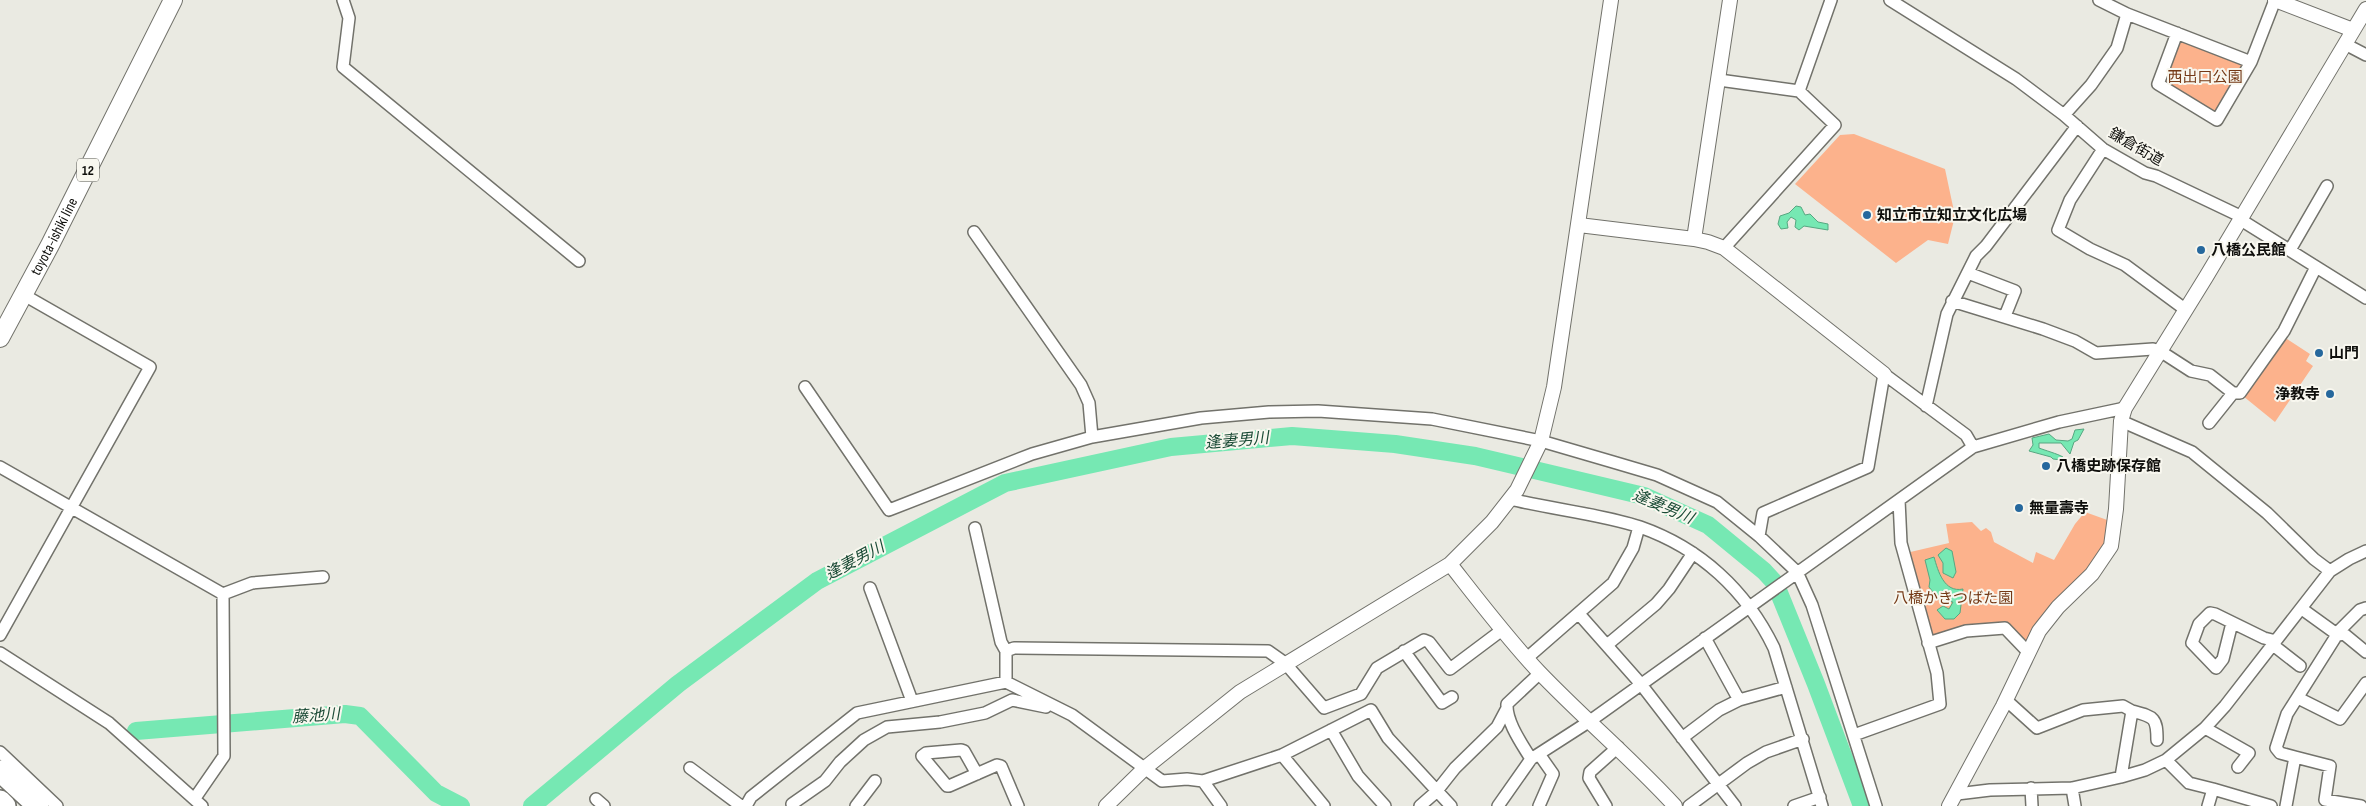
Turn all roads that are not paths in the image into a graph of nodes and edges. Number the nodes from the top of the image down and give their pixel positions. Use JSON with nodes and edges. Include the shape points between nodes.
{"nodes":[{"id":1,"x":173,"y":0,"type":"edge"},
{"id":2,"x":343,"y":0,"type":"edge"},
{"id":3,"x":1611,"y":0,"type":"edge"},
{"id":4,"x":1730,"y":0,"type":"edge"},
{"id":5,"x":1831,"y":0,"type":"edge"},
{"id":6,"x":1890,"y":0,"type":"edge"},
{"id":7,"x":2100,"y":0,"type":"edge"},
{"id":8,"x":2275,"y":0,"type":"edge"},
{"id":9,"x":2366,"y":9,"type":"edge"},
{"id":10,"x":2127,"y":14,"type":"junction"},
{"id":11,"x":2353,"y":30,"type":"junction"},
{"id":12,"x":2176,"y":33,"type":"junction"},
{"id":13,"x":2346,"y":44,"type":"junction"},
{"id":14,"x":2366,"y":55,"type":"edge"},
{"id":15,"x":2251,"y":62,"type":"junction"},
{"id":16,"x":1718,"y":80,"type":"junction"},
{"id":17,"x":1799,"y":91,"type":"junction"},
{"id":18,"x":2064,"y":115,"type":"junction"},
{"id":19,"x":2077,"y":126,"type":"junction"},
{"id":20,"x":2102,"y":149,"type":"junction"},
{"id":21,"x":2327,"y":186,"type":"dead end"},
{"id":22,"x":2241,"y":220,"type":"junction"},
{"id":23,"x":1579,"y":225,"type":"junction"},
{"id":24,"x":974,"y":232,"type":"dead end"},
{"id":25,"x":1694,"y":239,"type":"junction"},
{"id":26,"x":1724,"y":248,"type":"junction"},
{"id":27,"x":2290,"y":250,"type":"junction"},
{"id":28,"x":579,"y":261,"type":"dead end"},
{"id":29,"x":2316,"y":267,"type":"junction"},
{"id":30,"x":1968,"y":273,"type":"junction"},
{"id":31,"x":24,"y":295,"type":"junction"},
{"id":32,"x":2366,"y":298,"type":"edge"},
{"id":33,"x":1952,"y":301,"type":"junction"},
{"id":34,"x":2186,"y":310,"type":"junction"},
{"id":35,"x":2005,"y":316,"type":"junction"},
{"id":36,"x":0,"y":338,"type":"edge"},
{"id":37,"x":2160,"y":351,"type":"junction"},
{"id":38,"x":1884,"y":374,"type":"junction"},
{"id":39,"x":804,"y":387,"type":"dead end"},
{"id":40,"x":2233,"y":393,"type":"junction"},
{"id":41,"x":1926,"y":406,"type":"junction"},
{"id":42,"x":2123,"y":415,"type":"junction"},
{"id":43,"x":2210,"y":424,"type":"dead end"},
{"id":44,"x":1092,"y":437,"type":"junction"},
{"id":45,"x":1539,"y":446,"type":"junction"},
{"id":46,"x":1973,"y":447,"type":"junction"},
{"id":47,"x":0,"y":467,"type":"edge"},
{"id":48,"x":1513,"y":495,"type":"junction"},
{"id":49,"x":1899,"y":500,"type":"junction"},
{"id":50,"x":72,"y":507,"type":"junction"},
{"id":51,"x":1638,"y":527,"type":"junction"},
{"id":52,"x":975,"y":528,"type":"dead end"},
{"id":53,"x":1759,"y":536,"type":"junction"},
{"id":54,"x":2366,"y":551,"type":"edge"},
{"id":55,"x":1693,"y":553,"type":"junction"},
{"id":56,"x":1450,"y":564,"type":"junction"},
{"id":57,"x":2330,"y":571,"type":"junction"},
{"id":58,"x":1795,"y":574,"type":"junction"},
{"id":59,"x":324,"y":577,"type":"dead end"},
{"id":60,"x":870,"y":588,"type":"dead end"},
{"id":61,"x":223,"y":594,"type":"junction"},
{"id":62,"x":1750,"y":606,"type":"junction"},
{"id":63,"x":2366,"y":608,"type":"edge"},
{"id":64,"x":2302,"y":609,"type":"junction"},
{"id":65,"x":1579,"y":614,"type":"junction"},
{"id":66,"x":2232,"y":623,"type":"junction"},
{"id":67,"x":1502,"y":630,"type":"junction"},
{"id":68,"x":0,"y":635,"type":"edge"},
{"id":69,"x":2338,"y":635,"type":"junction"},
{"id":70,"x":1705,"y":638,"type":"junction"},
{"id":71,"x":1928,"y":643,"type":"junction"},
{"id":72,"x":2274,"y":643,"type":"junction"},
{"id":73,"x":1607,"y":644,"type":"junction"},
{"id":74,"x":1006,"y":650,"type":"junction"},
{"id":75,"x":1404,"y":651,"type":"junction"},
{"id":76,"x":2028,"y":652,"type":"junction"},
{"id":77,"x":2366,"y":652,"type":"edge"},
{"id":78,"x":0,"y":653,"type":"edge"},
{"id":79,"x":1527,"y":658,"type":"junction"},
{"id":80,"x":1285,"y":663,"type":"junction"},
{"id":81,"x":2300,"y":666,"type":"dead end"},
{"id":82,"x":1540,"y":673,"type":"junction"},
{"id":83,"x":1006,"y":682,"type":"junction"},
{"id":84,"x":1640,"y":683,"type":"junction"},
{"id":85,"x":2366,"y":683,"type":"edge"},
{"id":86,"x":1786,"y":687,"type":"junction"},
{"id":87,"x":1361,"y":694,"type":"junction"},
{"id":88,"x":1452,"y":697,"type":"dead end"},
{"id":89,"x":2298,"y":698,"type":"junction"},
{"id":90,"x":912,"y":700,"type":"junction"},
{"id":91,"x":1739,"y":700,"type":"junction"},
{"id":92,"x":2006,"y":700,"type":"junction"},
{"id":93,"x":1060,"y":710,"type":"junction"},
{"id":94,"x":1371,"y":710,"type":"junction"},
{"id":95,"x":1506,"y":710,"type":"junction"},
{"id":96,"x":2132,"y":711,"type":"junction"},
{"id":97,"x":1590,"y":721,"type":"junction"},
{"id":98,"x":2206,"y":728,"type":"junction"},
{"id":99,"x":1331,"y":730,"type":"junction"},
{"id":100,"x":1854,"y":735,"type":"junction"},
{"id":101,"x":1682,"y":738,"type":"junction"},
{"id":102,"x":1803,"y":739,"type":"junction"},
{"id":103,"x":2157,"y":740,"type":"dead end"},
{"id":104,"x":1618,"y":746,"type":"junction"},
{"id":105,"x":0,"y":752,"type":"edge"},
{"id":106,"x":1282,"y":755,"type":"junction"},
{"id":107,"x":1535,"y":756,"type":"junction"},
{"id":108,"x":2295,"y":757,"type":"junction"},
{"id":109,"x":2166,"y":760,"type":"junction"},
{"id":110,"x":0,"y":762,"type":"edge"},
{"id":111,"x":2238,"y":767,"type":"dead end"},
{"id":112,"x":690,"y":768,"type":"dead end"},
{"id":113,"x":1145,"y":768,"type":"junction"},
{"id":114,"x":0,"y":771,"type":"edge"},
{"id":115,"x":977,"y":774,"type":"dead end"},
{"id":116,"x":2121,"y":777,"type":"junction"},
{"id":117,"x":875,"y":781,"type":"dead end"},
{"id":118,"x":1203,"y":781,"type":"junction"},
{"id":119,"x":1718,"y":784,"type":"junction"},
{"id":120,"x":2031,"y":788,"type":"junction"},
{"id":121,"x":2072,"y":788,"type":"junction"},
{"id":122,"x":2213,"y":789,"type":"junction"},
{"id":123,"x":1436,"y":792,"type":"junction"},
{"id":124,"x":1956,"y":794,"type":"junction"},
{"id":125,"x":1821,"y":801,"type":"edge"},
{"id":126,"x":0,"y":802,"type":"edge"},
{"id":127,"x":198,"y":802,"type":"edge"},
{"id":128,"x":792,"y":804,"type":"dead end"},
{"id":129,"x":5,"y":806,"type":"edge"},
{"id":130,"x":38,"y":806,"type":"edge"},
{"id":131,"x":48,"y":806,"type":"edge"},
{"id":132,"x":57,"y":806,"type":"edge"},
{"id":133,"x":741,"y":806,"type":"edge"},
{"id":134,"x":746,"y":806,"type":"edge"},
{"id":135,"x":856,"y":806,"type":"edge"},
{"id":136,"x":1018,"y":806,"type":"edge"},
{"id":137,"x":1106,"y":806,"type":"edge"},
{"id":138,"x":1220,"y":806,"type":"edge"},
{"id":139,"x":1324,"y":806,"type":"edge"},
{"id":140,"x":1385,"y":806,"type":"edge"},
{"id":141,"x":1420,"y":806,"type":"edge"},
{"id":142,"x":1450,"y":806,"type":"edge"},
{"id":143,"x":1498,"y":806,"type":"edge"},
{"id":144,"x":1539,"y":806,"type":"edge"},
{"id":145,"x":1606,"y":806,"type":"edge"},
{"id":146,"x":1675,"y":806,"type":"edge"},
{"id":147,"x":1689,"y":806,"type":"edge"},
{"id":148,"x":1735,"y":806,"type":"edge"},
{"id":149,"x":1794,"y":806,"type":"edge"},
{"id":150,"x":1876,"y":806,"type":"edge"},
{"id":151,"x":1949,"y":806,"type":"edge"},
{"id":152,"x":2032,"y":806,"type":"edge"},
{"id":153,"x":2075,"y":806,"type":"edge"},
{"id":154,"x":2208,"y":806,"type":"edge"},
{"id":155,"x":2271,"y":806,"type":"edge"},
{"id":156,"x":2286,"y":806,"type":"edge"},
{"id":157,"x":2361,"y":806,"type":"edge"}],
"edges":[{"from":1,"to":31,"type":"main road","name":"toyota-ishiki line","number":"12"},
{"from":2,"to":28,"type":"street","via":[[349,18],[343,67]]},
{"from":3,"to":23,"type":"street"},
{"from":4,"to":16,"type":"street"},
{"from":5,"to":17,"type":"street"},
{"from":6,"to":18,"type":"street","name":"鎌倉街道","via":[[2016,79]]},
{"from":7,"to":10,"type":"street"},
{"from":8,"to":11,"type":"street"},
{"from":8,"to":15,"type":"street"},
{"from":9,"to":11,"type":"street"},
{"from":10,"to":12,"type":"street"},
{"from":10,"to":18,"type":"street","via":[[2117,48],[2091,85]]},
{"from":11,"to":13,"type":"street"},
{"from":12,"to":15,"type":"street"},
{"from":12,"to":15,"type":"street","via":[[2158,84],[2217,120]]},
{"from":13,"to":14,"type":"street"},
{"from":13,"to":22,"type":"street"},
{"from":16,"to":17,"type":"street"},
{"from":16,"to":25,"type":"street"},
{"from":17,"to":26,"type":"street","via":[[1835,125]]},
{"from":18,"to":19,"type":"street","name":"鎌倉街道"},
{"from":19,"to":20,"type":"street","name":"鎌倉街道"},
{"from":19,"to":30,"type":"street","via":[[1976,256]]},
{"from":20,"to":22,"type":"street","name":"鎌倉街道","via":[[2145,173],[2238,215]]},
{"from":20,"to":34,"type":"street","via":[[2070,200],[2058,230],[2125,265]]},
{"from":21,"to":27,"type":"street"},
{"from":22,"to":27,"type":"street","name":"鎌倉街道"},
{"from":22,"to":34,"type":"street"},
{"from":23,"to":25,"type":"street"},
{"from":23,"to":45,"type":"street","via":[[1554,386]]},
{"from":24,"to":44,"type":"street","via":[[1081,385],[1089,404]]},
{"from":25,"to":26,"type":"street"},
{"from":26,"to":38,"type":"street"},
{"from":27,"to":29,"type":"street","name":"鎌倉街道"},
{"from":29,"to":32,"type":"street","name":"鎌倉街道"},
{"from":29,"to":40,"type":"street","via":[[2284,331],[2240,394]]},
{"from":30,"to":33,"type":"street"},
{"from":30,"to":35,"type":"street","via":[[2015,292]]},
{"from":31,"to":36,"type":"main road","name":"toyota-ishiki line","number":"12"},
{"from":31,"to":50,"type":"street","via":[[150,367]]},
{"from":33,"to":35,"type":"street"},
{"from":33,"to":41,"type":"street"},
{"from":34,"to":37,"type":"street"},
{"from":35,"to":37,"type":"street","via":[[2075,341],[2096,353]]},
{"from":37,"to":40,"type":"street","via":[[2191,371],[2210,375]]},
{"from":37,"to":42,"type":"street"},
{"from":38,"to":41,"type":"street"},
{"from":38,"to":53,"type":"street","via":[[1868,467],[1763,513]]},
{"from":39,"to":44,"type":"street","via":[[889,510],[1032,454]]},
{"from":40,"to":43,"type":"street"},
{"from":41,"to":46,"type":"street","via":[[1966,435]]},
{"from":42,"to":46,"type":"street","via":[[2059,422]]},
{"from":42,"to":57,"type":"street","via":[[2192,452],[2268,513]]},
{"from":42,"to":76,"type":"street","via":[[2111,546],[2092,574],[2039,631]]},
{"from":44,"to":45,"type":"street","via":[[1201,418],[1318,411],[1432,419]]},
{"from":45,"to":48,"type":"street"},
{"from":45,"to":53,"type":"street","via":[[1674,482],[1717,502]]},
{"from":46,"to":49,"type":"street"},
{"from":47,"to":50,"type":"street"},
{"from":48,"to":51,"type":"street"},
{"from":48,"to":56,"type":"street","via":[[1492,522]]},
{"from":49,"to":58,"type":"street"},
{"from":49,"to":71,"type":"street","via":[[1901,543]]},
{"from":50,"to":61,"type":"street"},
{"from":50,"to":68,"type":"street"},
{"from":51,"to":55,"type":"street"},
{"from":51,"to":65,"type":"street","via":[[1633,548],[1613,583]]},
{"from":52,"to":74,"type":"street","via":[[1001,642]]},
{"from":53,"to":58,"type":"street"},
{"from":54,"to":57,"type":"street"},
{"from":55,"to":62,"type":"street","via":[[1724,576]]},
{"from":55,"to":73,"type":"street","via":[[1656,604]]},
{"from":56,"to":67,"type":"street"},
{"from":56,"to":80,"type":"street"},
{"from":57,"to":64,"type":"street"},
{"from":58,"to":62,"type":"street"},
{"from":58,"to":100,"type":"street","via":[[1812,605]]},
{"from":59,"to":61,"type":"street","via":[[252,583]]},
{"from":60,"to":90,"type":"street"},
{"from":61,"to":127,"type":"street","via":[[224,756]]},
{"from":62,"to":70,"type":"street"},
{"from":62,"to":86,"type":"street","via":[[1774,648]]},
{"from":63,"to":69,"type":"street","via":[[2351,618]]},
{"from":64,"to":69,"type":"street"},
{"from":64,"to":72,"type":"street"},
{"from":65,"to":73,"type":"street"},
{"from":65,"to":79,"type":"street"},
{"from":66,"to":66,"type":"street","via":[[2210,613],[2199,624],[2192,643],[2216,668],[2223,659]]},
{"from":66,"to":72,"type":"street"},
{"from":67,"to":75,"type":"street","via":[[1450,669],[1426,640]]},
{"from":67,"to":79,"type":"street"},
{"from":69,"to":77,"type":"street","via":[[2344,634]]},
{"from":69,"to":89,"type":"street"},
{"from":70,"to":84,"type":"street"},
{"from":70,"to":91,"type":"street"},
{"from":71,"to":76,"type":"street","via":[[1966,631],[2005,628]]},
{"from":71,"to":100,"type":"street","via":[[1937,673],[1940,704]]},
{"from":72,"to":81,"type":"street"},
{"from":72,"to":98,"type":"street"},
{"from":73,"to":84,"type":"street"},
{"from":74,"to":80,"type":"street","via":[[1268,650]]},
{"from":74,"to":83,"type":"street"},
{"from":75,"to":87,"type":"street","via":[[1377,668]]},
{"from":75,"to":88,"type":"street","via":[[1442,703]]},
{"from":76,"to":92,"type":"street"},
{"from":78,"to":127,"type":"street","via":[[94,711]]},
{"from":79,"to":82,"type":"street"},
{"from":80,"to":87,"type":"street","via":[[1324,708]]},
{"from":80,"to":113,"type":"street","via":[[1240,692]]},
{"from":82,"to":95,"type":"street","via":[[1507,704]]},
{"from":82,"to":97,"type":"street"},
{"from":83,"to":90,"type":"street"},
{"from":83,"to":93,"type":"street"},
{"from":84,"to":97,"type":"street"},
{"from":84,"to":101,"type":"street"},
{"from":85,"to":89,"type":"street","via":[[2340,719]]},
{"from":86,"to":91,"type":"street"},
{"from":86,"to":102,"type":"street"},
{"from":87,"to":94,"type":"street"},
{"from":89,"to":108,"type":"street","via":[[2287,714],[2276,748],[2280,753]]},
{"from":90,"to":134,"type":"street","via":[[851,716],[751,797]]},
{"from":91,"to":101,"type":"street","via":[[1719,710]]},
{"from":92,"to":96,"type":"street","via":[[2037,728],[2083,710],[2123,706]]},
{"from":92,"to":124,"type":"street"},
{"from":93,"to":113,"type":"street","via":[[1072,715]]},
{"from":93,"to":128,"type":"street","via":[[1012,700],[986,713],[887,728],[864,740],[825,781]]},
{"from":94,"to":99,"type":"street"},
{"from":94,"to":123,"type":"street","via":[[1388,738]]},
{"from":95,"to":107,"type":"street","via":[[1518,736]]},
{"from":95,"to":123,"type":"street","via":[[1496,727]]},
{"from":96,"to":103,"type":"street","via":[[2151,716],[2156,722]]},
{"from":96,"to":116,"type":"street"},
{"from":97,"to":104,"type":"street"},
{"from":97,"to":107,"type":"street"},
{"from":98,"to":109,"type":"street"},
{"from":98,"to":111,"type":"street","via":[[2249,753]]},
{"from":99,"to":106,"type":"street"},
{"from":99,"to":140,"type":"street","via":[[1358,776]]},
{"from":100,"to":150,"type":"street"},
{"from":101,"to":119,"type":"street"},
{"from":102,"to":119,"type":"street","via":[[1766,752]]},
{"from":102,"to":125,"type":"street"},
{"from":104,"to":145,"type":"street","via":[[1590,772],[1589,778]]},
{"from":104,"to":146,"type":"street"},
{"from":105,"to":132,"type":"street"},
{"from":106,"to":118,"type":"street"},
{"from":106,"to":139,"type":"street"},
{"from":107,"to":143,"type":"street"},
{"from":107,"to":144,"type":"street","via":[[1553,774]]},
{"from":108,"to":156,"type":"street"},
{"from":108,"to":157,"type":"street","via":[[2330,766],[2325,800]]},
{"from":109,"to":116,"type":"street"},
{"from":109,"to":122,"type":"street","via":[[2189,783]]},
{"from":110,"to":131,"type":"main road"},
{"from":112,"to":133,"type":"street"},
{"from":113,"to":118,"type":"street","via":[[1162,781]]},
{"from":113,"to":137,"type":"street"},
{"from":114,"to":130,"type":"highway"},
{"from":115,"to":136,"type":"street","via":[[1001,766]]},
{"from":116,"to":121,"type":"street"},
{"from":117,"to":135,"type":"street"},
{"from":118,"to":138,"type":"street"},
{"from":119,"to":147,"type":"street"},
{"from":119,"to":148,"type":"street"},
{"from":120,"to":121,"type":"street"},
{"from":120,"to":124,"type":"street"},
{"from":120,"to":152,"type":"street"},
{"from":121,"to":153,"type":"street"},
{"from":122,"to":154,"type":"street"},
{"from":122,"to":155,"type":"street"},
{"from":123,"to":141,"type":"street"},
{"from":123,"to":142,"type":"street"},
{"from":124,"to":151,"type":"street"},
{"from":125,"to":149,"type":"street"},
{"from":126,"to":129,"type":"highway"}]}
